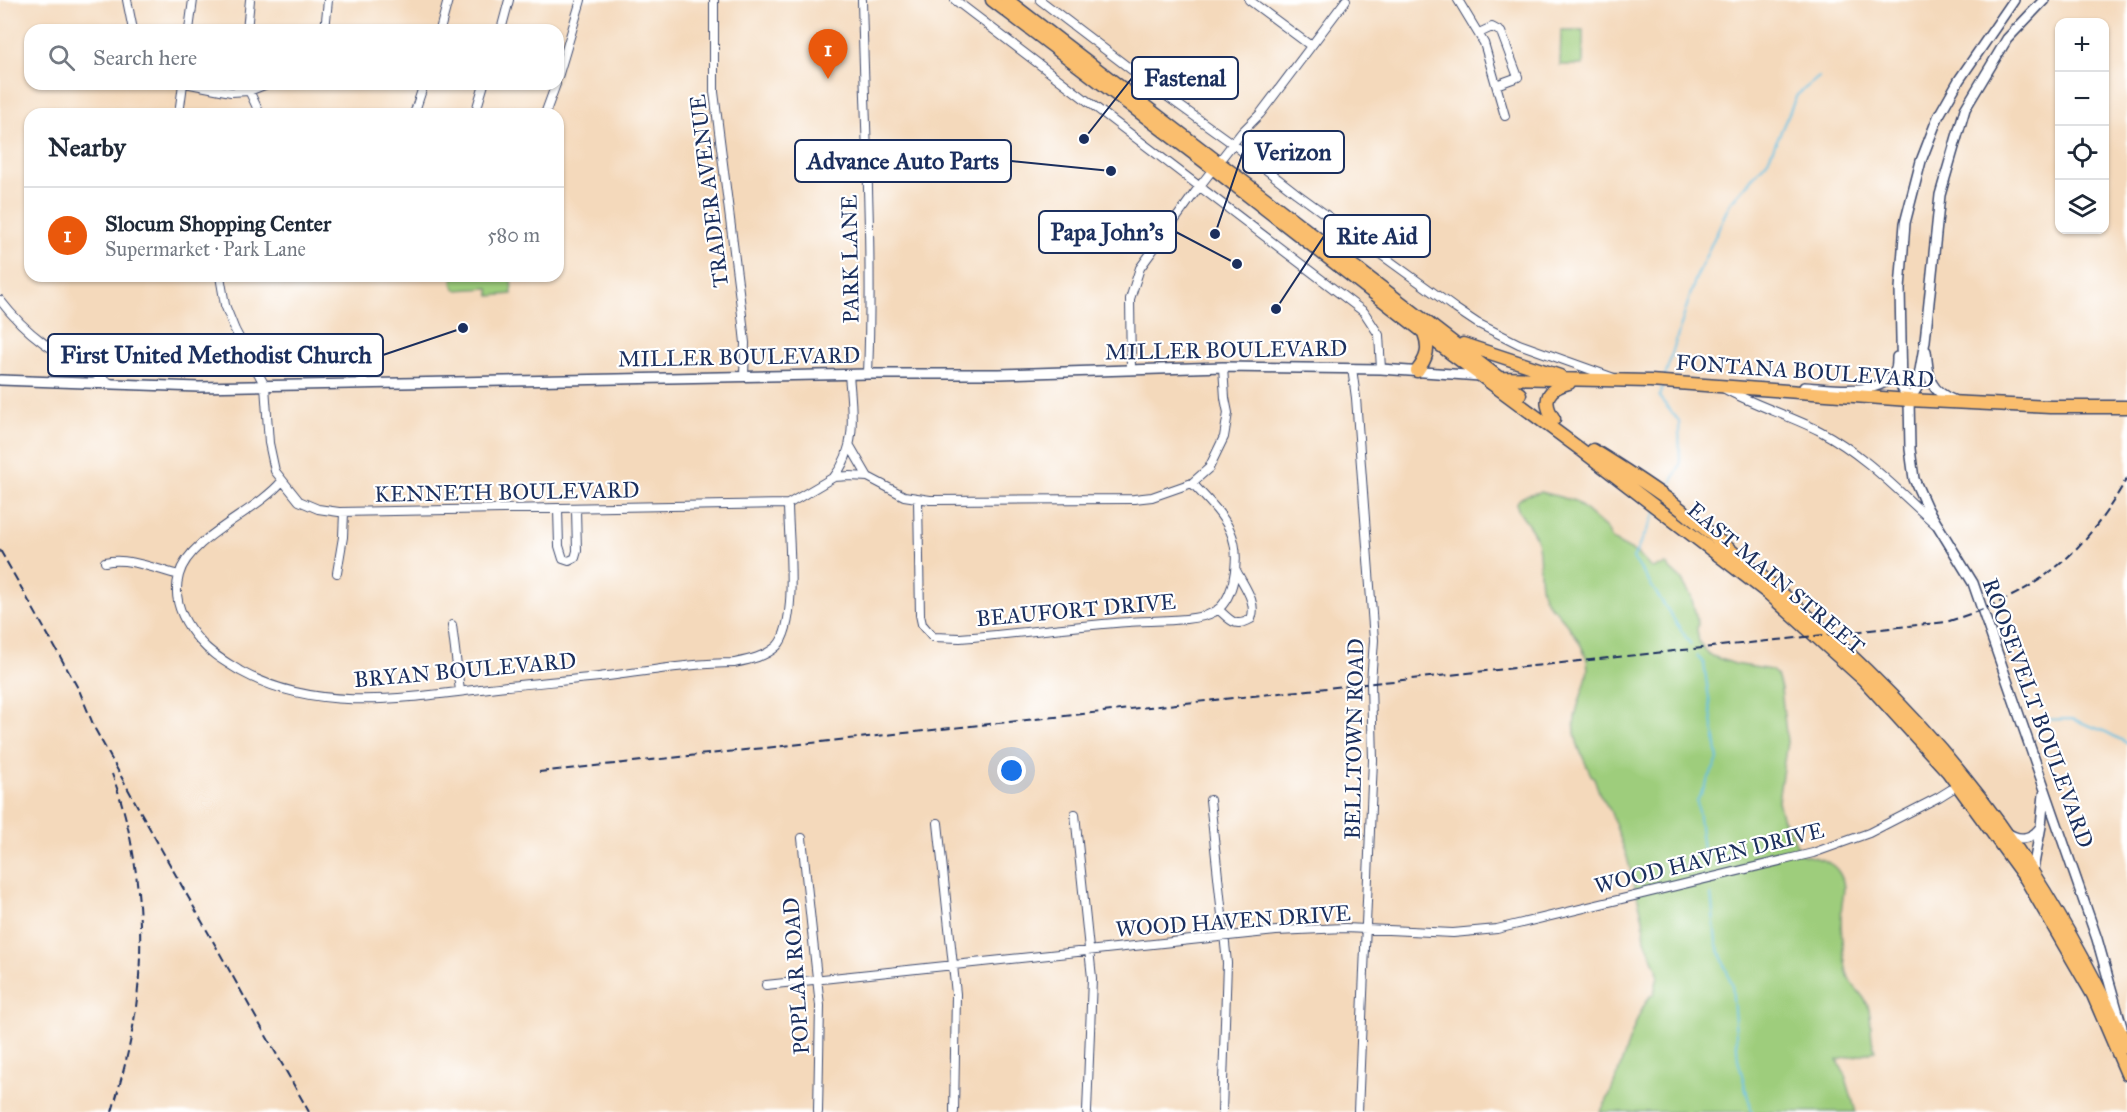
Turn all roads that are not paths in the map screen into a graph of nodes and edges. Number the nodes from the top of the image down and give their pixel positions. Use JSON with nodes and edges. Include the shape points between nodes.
{"nodes":[{"id":1,"x":127,"y":0,"type":"edge"},
{"id":2,"x":193,"y":0,"type":"edge"},
{"id":3,"x":250,"y":0,"type":"edge"},
{"id":4,"x":328,"y":0,"type":"edge"},
{"id":5,"x":448,"y":0,"type":"edge"},
{"id":6,"x":509,"y":0,"type":"edge"},
{"id":7,"x":581,"y":0,"type":"edge"},
{"id":8,"x":714,"y":0,"type":"edge"},
{"id":9,"x":862,"y":0,"type":"edge"},
{"id":10,"x":956,"y":0,"type":"edge"},
{"id":11,"x":992,"y":0,"type":"edge"},
{"id":12,"x":1007,"y":0,"type":"edge"},
{"id":13,"x":1040,"y":0,"type":"edge"},
{"id":14,"x":1249,"y":0,"type":"edge"},
{"id":15,"x":1346,"y":0,"type":"edge"},
{"id":16,"x":1458,"y":0,"type":"edge"},
{"id":17,"x":2014,"y":0,"type":"edge"},
{"id":18,"x":2044,"y":0,"type":"edge"},
{"id":19,"x":132,"y":24,"type":"edge"},
{"id":20,"x":190,"y":24,"type":"edge"},
{"id":21,"x":248,"y":24,"type":"edge"},
{"id":22,"x":326,"y":24,"type":"edge"},
{"id":23,"x":441,"y":24,"type":"edge"},
{"id":24,"x":503,"y":24,"type":"edge"},
{"id":25,"x":1479,"y":33,"type":"junction"},
{"id":26,"x":1311,"y":46,"type":"junction"},
{"id":27,"x":564,"y":57,"type":"edge"},
{"id":28,"x":1496,"y":85,"type":"junction"},
{"id":29,"x":182,"y":90,"type":"edge"},
{"id":30,"x":221,"y":90,"type":"edge"},
{"id":31,"x":239,"y":90,"type":"edge"},
{"id":32,"x":248,"y":90,"type":"edge"},
{"id":33,"x":422,"y":90,"type":"edge"},
{"id":34,"x":482,"y":90,"type":"edge"},
{"id":35,"x":554,"y":90,"type":"edge"},
{"id":36,"x":180,"y":108,"type":"edge"},
{"id":37,"x":257,"y":108,"type":"edge"},
{"id":38,"x":416,"y":108,"type":"edge"},
{"id":39,"x":478,"y":108,"type":"edge"},
{"id":40,"x":547,"y":108,"type":"edge"},
{"id":41,"x":1505,"y":116,"type":"dead end"},
{"id":42,"x":1233,"y":144,"type":"junction"},
{"id":43,"x":1216,"y":165,"type":"junction"},
{"id":44,"x":1199,"y":188,"type":"junction"},
{"id":45,"x":221,"y":282,"type":"edge"},
{"id":46,"x":0,"y":300,"type":"edge"},
{"id":47,"x":1424,"y":333,"type":"junction"},
{"id":48,"x":1901,"y":337,"type":"junction"},
{"id":49,"x":1454,"y":341,"type":"junction"},
{"id":50,"x":1925,"y":341,"type":"junction"},
{"id":51,"x":1902,"y":354,"type":"junction"},
{"id":52,"x":1922,"y":356,"type":"junction"},
{"id":53,"x":1223,"y":367,"type":"junction"},
{"id":54,"x":1352,"y":368,"type":"junction"},
{"id":55,"x":1381,"y":369,"type":"junction"},
{"id":56,"x":1131,"y":370,"type":"junction"},
{"id":57,"x":1417,"y":370,"type":"junction"},
{"id":58,"x":868,"y":374,"type":"junction"},
{"id":59,"x":849,"y":375,"type":"junction"},
{"id":60,"x":1479,"y":376,"type":"junction"},
{"id":61,"x":744,"y":377,"type":"junction"},
{"id":62,"x":1499,"y":378,"type":"junction"},
{"id":63,"x":0,"y":380,"type":"edge"},
{"id":64,"x":1576,"y":381,"type":"junction"},
{"id":65,"x":1621,"y":381,"type":"junction"},
{"id":66,"x":110,"y":383,"type":"junction"},
{"id":67,"x":265,"y":386,"type":"junction"},
{"id":68,"x":1719,"y":386,"type":"junction"},
{"id":69,"x":1777,"y":391,"type":"junction"},
{"id":70,"x":1909,"y":400,"type":"junction"},
{"id":71,"x":1958,"y":402,"type":"junction"},
{"id":72,"x":2127,"y":407,"type":"edge"},
{"id":73,"x":1554,"y":419,"type":"junction"},
{"id":74,"x":850,"y":447,"type":"junction"},
{"id":75,"x":834,"y":477,"type":"junction"},
{"id":76,"x":868,"y":477,"type":"junction"},
{"id":77,"x":282,"y":481,"type":"junction"},
{"id":78,"x":1192,"y":483,"type":"junction"},
{"id":79,"x":918,"y":499,"type":"junction"},
{"id":80,"x":788,"y":504,"type":"junction"},
{"id":81,"x":1663,"y":504,"type":"junction"},
{"id":82,"x":558,"y":509,"type":"junction"},
{"id":83,"x":576,"y":509,"type":"junction"},
{"id":84,"x":344,"y":512,"type":"junction"},
{"id":85,"x":1940,"y":529,"type":"junction"},
{"id":86,"x":105,"y":562,"type":"dead end"},
{"id":87,"x":1236,"y":570,"type":"junction"},
{"id":88,"x":337,"y":573,"type":"dead end"},
{"id":89,"x":179,"y":575,"type":"junction"},
{"id":90,"x":1218,"y":609,"type":"junction"},
{"id":91,"x":452,"y":625,"type":"dead end"},
{"id":92,"x":460,"y":691,"type":"junction"},
{"id":93,"x":1962,"y":783,"type":"junction"},
{"id":94,"x":2045,"y":789,"type":"junction"},
{"id":95,"x":1210,"y":800,"type":"dead end"},
{"id":96,"x":1075,"y":814,"type":"dead end"},
{"id":97,"x":938,"y":823,"type":"dead end"},
{"id":98,"x":2041,"y":826,"type":"junction"},
{"id":99,"x":2004,"y":830,"type":"junction"},
{"id":100,"x":802,"y":838,"type":"dead end"},
{"id":101,"x":2032,"y":872,"type":"junction"},
{"id":102,"x":2030,"y":885,"type":"junction"},
{"id":103,"x":1366,"y":929,"type":"junction"},
{"id":104,"x":1225,"y":937,"type":"junction"},
{"id":105,"x":1088,"y":951,"type":"junction"},
{"id":106,"x":954,"y":965,"type":"junction"},
{"id":107,"x":818,"y":979,"type":"junction"},
{"id":108,"x":766,"y":985,"type":"dead end"},
{"id":109,"x":2125,"y":1049,"type":"edge"},
{"id":110,"x":2127,"y":1074,"type":"edge"},
{"id":111,"x":818,"y":1112,"type":"edge"},
{"id":112,"x":954,"y":1112,"type":"edge"},
{"id":113,"x":1087,"y":1112,"type":"edge"},
{"id":114,"x":1222,"y":1112,"type":"edge"},
{"id":115,"x":1358,"y":1112,"type":"edge"}],
"edges":[{"from":1,"to":19,"type":"street"},
{"from":2,"to":20,"type":"street"},
{"from":3,"to":21,"type":"street"},
{"from":4,"to":22,"type":"street"},
{"from":5,"to":23,"type":"street"},
{"from":6,"to":24,"type":"street"},
{"from":7,"to":27,"type":"street"},
{"from":8,"to":61,"type":"street","name":"TRADER AVENUE","via":[[714,92],[745,343]]},
{"from":9,"to":58,"type":"street","name":"PARK LANE"},
{"from":10,"to":44,"type":"street"},
{"from":11,"to":43,"type":"main road"},
{"from":12,"to":43,"type":"main road"},
{"from":13,"to":42,"type":"street"},
{"from":14,"to":26,"type":"street"},
{"from":15,"to":26,"type":"street"},
{"from":16,"to":25,"type":"street"},
{"from":17,"to":48,"type":"street","name":"ROOSEVELT BOULEVARD","via":[[1959,80],[1938,117],[1921,161],[1905,223]]},
{"from":18,"to":50,"type":"street","name":"ROOSEVELT BOULEVARD","via":[[2007,39],[1965,109],[1940,195]]},
{"from":25,"to":28,"type":"street"},
{"from":25,"to":28,"type":"street","via":[[1492,27],[1501,32],[1518,77]]},
{"from":26,"to":42,"type":"street"},
{"from":28,"to":41,"type":"street"},
{"from":29,"to":36,"type":"street"},
{"from":30,"to":31,"type":"street"},
{"from":32,"to":37,"type":"street"},
{"from":33,"to":38,"type":"street"},
{"from":34,"to":39,"type":"street"},
{"from":35,"to":40,"type":"street"},
{"from":42,"to":43,"type":"street"},
{"from":42,"to":65,"type":"street","via":[[1484,327]]},
{"from":43,"to":44,"type":"street"},
{"from":43,"to":47,"type":"main road","name":"EAST MAIN STREET"},
{"from":43,"to":49,"type":"main road","name":"EAST MAIN STREET"},
{"from":44,"to":55,"type":"street","via":[[1364,312],[1379,335]]},
{"from":44,"to":56,"type":"street","via":[[1136,278],[1129,316]]},
{"from":45,"to":67,"type":"street","via":[[235,330]]},
{"from":46,"to":66,"type":"street","via":[[41,343]]},
{"from":47,"to":57,"type":"main road","via":[[1427,355]]},
{"from":47,"to":60,"type":"main road","name":"EAST MAIN STREET"},
{"from":48,"to":51,"type":"street","name":"ROOSEVELT BOULEVARD"},
{"from":48,"to":69,"type":"street","via":[[1895,371],[1884,384],[1863,390],[1800,386]]},
{"from":49,"to":62,"type":"main road","name":"EAST MAIN STREET"},
{"from":49,"to":64,"type":"main road"},
{"from":50,"to":52,"type":"street","name":"ROOSEVELT BOULEVARD"},
{"from":50,"to":71,"type":"street","via":[[1930,383],[1940,395]]},
{"from":51,"to":52,"type":"street"},
{"from":51,"to":70,"type":"street","name":"ROOSEVELT BOULEVARD","via":[[1902,388]]},
{"from":52,"to":70,"type":"street","name":"ROOSEVELT BOULEVARD","via":[[1917,388]]},
{"from":53,"to":54,"type":"street","name":"MILLER BOULEVARD"},
{"from":53,"to":56,"type":"street","name":"MILLER BOULEVARD"},
{"from":53,"to":78,"type":"street","via":[[1228,413],[1224,437],[1209,468]]},
{"from":54,"to":55,"type":"street","name":"MILLER BOULEVARD"},
{"from":54,"to":103,"type":"street","name":"BELLTOWN ROAD","via":[[1374,640]]},
{"from":55,"to":57,"type":"street","name":"MILLER BOULEVARD"},
{"from":56,"to":58,"type":"street","name":"MILLER BOULEVARD"},
{"from":57,"to":60,"type":"street","name":"MILLER BOULEVARD"},
{"from":58,"to":59,"type":"street","name":"MILLER BOULEVARD"},
{"from":59,"to":61,"type":"street","name":"MILLER BOULEVARD"},
{"from":59,"to":74,"type":"street"},
{"from":60,"to":62,"type":"main road","name":"FONTANA BOULEVARD"},
{"from":60,"to":81,"type":"main road","name":"EAST MAIN STREET"},
{"from":61,"to":67,"type":"street","name":"MILLER BOULEVARD"},
{"from":62,"to":64,"type":"main road","name":"FONTANA BOULEVARD"},
{"from":62,"to":73,"type":"main road","name":"EAST MAIN STREET"},
{"from":63,"to":66,"type":"street","name":"MILLER BOULEVARD"},
{"from":64,"to":65,"type":"main road","name":"FONTANA BOULEVARD"},
{"from":64,"to":73,"type":"main road","via":[[1557,387],[1549,395],[1546,404]]},
{"from":65,"to":68,"type":"main road","name":"FONTANA BOULEVARD"},
{"from":66,"to":67,"type":"street","name":"MILLER BOULEVARD"},
{"from":67,"to":77,"type":"street","name":"KENNETH BOULEVARD","via":[[270,452]]},
{"from":68,"to":69,"type":"main road","name":"FONTANA BOULEVARD"},
{"from":68,"to":85,"type":"street","via":[[1842,444],[1870,464]]},
{"from":69,"to":70,"type":"main road","name":"FONTANA BOULEVARD"},
{"from":70,"to":71,"type":"main road","name":"FONTANA BOULEVARD"},
{"from":70,"to":85,"type":"street","name":"ROOSEVELT BOULEVARD","via":[[1914,479]]},
{"from":71,"to":72,"type":"main road","name":"FONTANA BOULEVARD"},
{"from":73,"to":81,"type":"main road","name":"EAST MAIN STREET"},
{"from":74,"to":75,"type":"street"},
{"from":74,"to":76,"type":"street"},
{"from":75,"to":76,"type":"street"},
{"from":75,"to":80,"type":"street","name":"KENNETH BOULEVARD"},
{"from":76,"to":79,"type":"street"},
{"from":77,"to":84,"type":"street","name":"KENNETH BOULEVARD","via":[[299,501],[328,512]]},
{"from":77,"to":89,"type":"street","via":[[200,546]]},
{"from":78,"to":79,"type":"street","via":[[1134,499]]},
{"from":78,"to":87,"type":"street","via":[[1231,532],[1237,550]]},
{"from":79,"to":90,"type":"street","name":"BEAUFORT DRIVE","via":[[920,615],[933,637],[1204,617]]},
{"from":80,"to":83,"type":"street","name":"KENNETH BOULEVARD"},
{"from":80,"to":92,"type":"street","name":"BRYAN BOULEVARD","via":[[789,617],[783,637],[767,653],[734,663]]},
{"from":81,"to":93,"type":"main road","name":"EAST MAIN STREET","via":[[1863,679]]},
{"from":82,"to":83,"type":"street","name":"KENNETH BOULEVARD"},
{"from":82,"to":83,"type":"street","via":[[559,551],[569,561],[575,558],[577,550]]},
{"from":82,"to":84,"type":"street","name":"KENNETH BOULEVARD"},
{"from":84,"to":88,"type":"street"},
{"from":85,"to":94,"type":"street","name":"ROOSEVELT BOULEVARD","via":[[1973,583]]},
{"from":86,"to":89,"type":"street","via":[[126,562]]},
{"from":87,"to":90,"type":"street","via":[[1229,593]]},
{"from":87,"to":90,"type":"street","via":[[1253,604],[1251,620],[1236,624]]},
{"from":89,"to":92,"type":"street","name":"BRYAN BOULEVARD","via":[[177,603],[194,635],[218,657],[259,680],[335,699],[386,699]]},
{"from":91,"to":92,"type":"street"},
{"from":93,"to":99,"type":"main road","name":"EAST MAIN STREET"},
{"from":93,"to":102,"type":"main road","name":"EAST MAIN STREET"},
{"from":93,"to":103,"type":"street","name":"WOOD HAVEN DRIVE","via":[[1869,833],[1798,857],[1497,929],[1453,933]]},
{"from":94,"to":98,"type":"street"},
{"from":94,"to":109,"type":"street","name":"ROOSEVELT BOULEVARD","via":[[2097,939]]},
{"from":95,"to":104,"type":"street"},
{"from":96,"to":105,"type":"street"},
{"from":97,"to":106,"type":"street"},
{"from":98,"to":99,"type":"street","via":[[2028,838],[2011,836]]},
{"from":98,"to":101,"type":"street"},
{"from":99,"to":101,"type":"main road","name":"EAST MAIN STREET"},
{"from":100,"to":107,"type":"street","name":"POPLAR ROAD"},
{"from":101,"to":102,"type":"street"},
{"from":101,"to":109,"type":"main road","name":"EAST MAIN STREET","via":[[2073,939]]},
{"from":102,"to":109,"type":"main road","name":"EAST MAIN STREET"},
{"from":103,"to":104,"type":"street","name":"WOOD HAVEN DRIVE","via":[[1291,930]]},
{"from":103,"to":115,"type":"street","name":"BELLTOWN ROAD"},
{"from":104,"to":105,"type":"street","name":"WOOD HAVEN DRIVE"},
{"from":104,"to":114,"type":"street"},
{"from":105,"to":106,"type":"street","name":"WOOD HAVEN DRIVE"},
{"from":105,"to":113,"type":"street","via":[[1092,978]]},
{"from":106,"to":107,"type":"street","name":"WOOD HAVEN DRIVE"},
{"from":106,"to":112,"type":"street"},
{"from":107,"to":108,"type":"street","name":"WOOD HAVEN DRIVE"},
{"from":107,"to":111,"type":"street","name":"POPLAR ROAD"},
{"from":109,"to":110,"type":"main road","name":"EAST MAIN STREET"}]}
